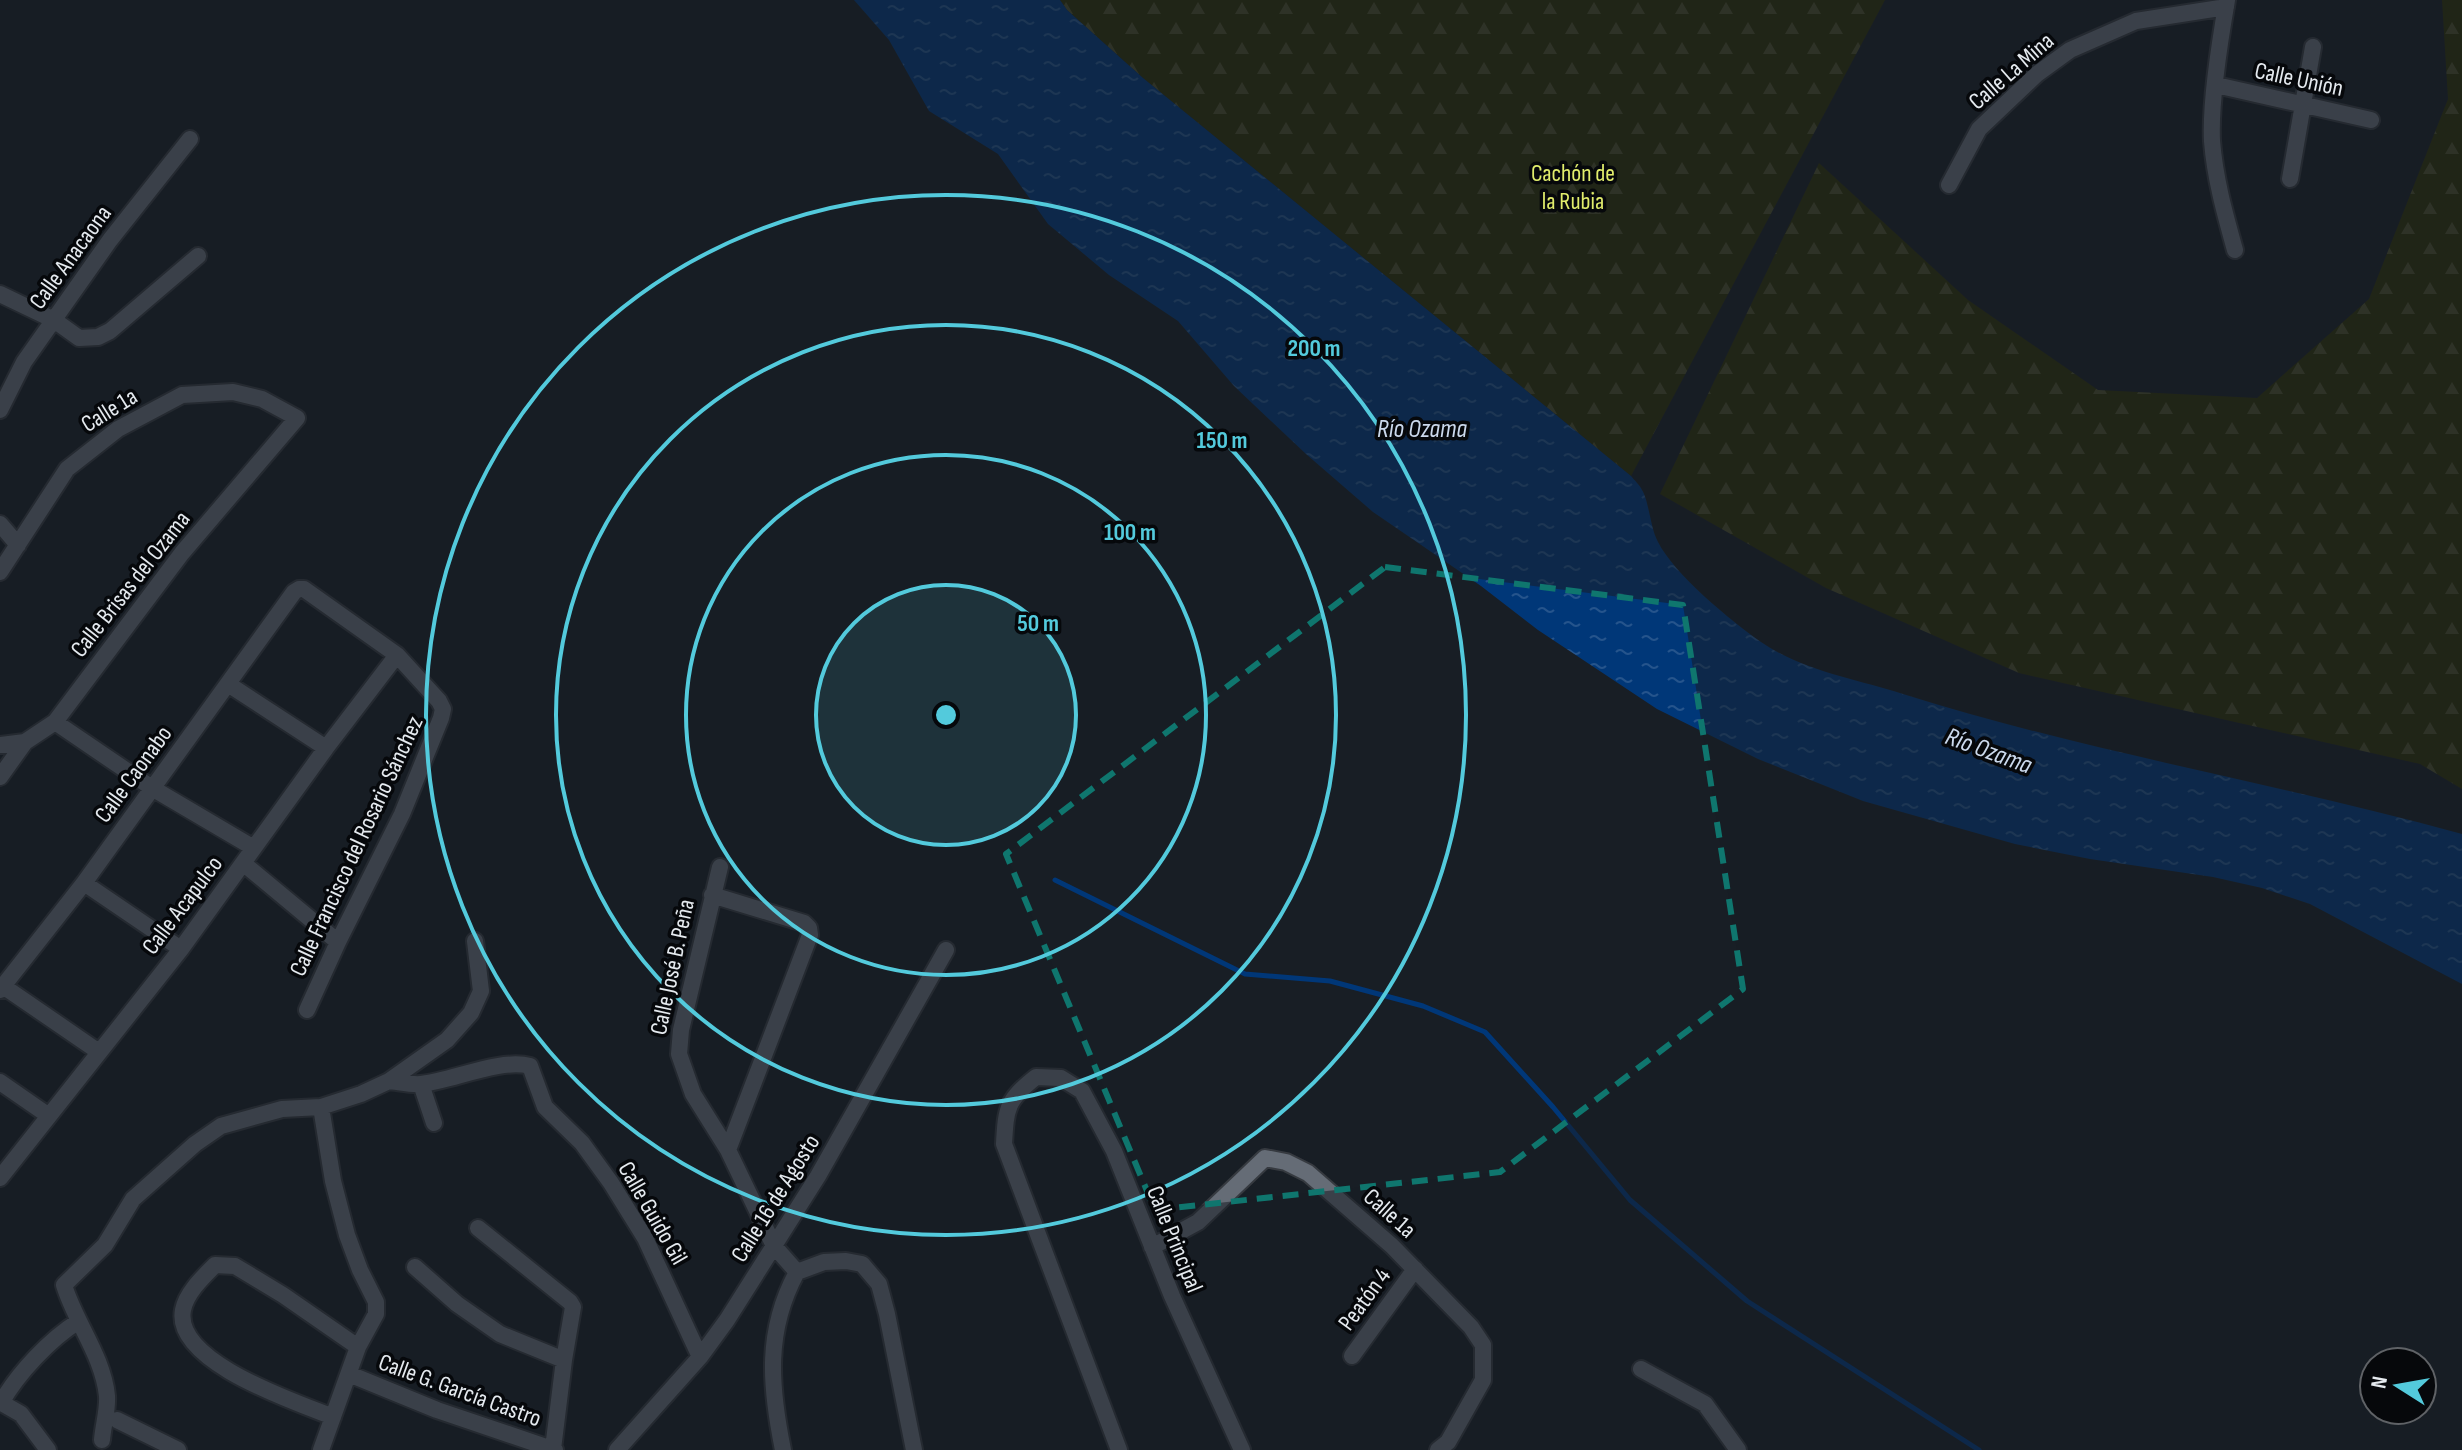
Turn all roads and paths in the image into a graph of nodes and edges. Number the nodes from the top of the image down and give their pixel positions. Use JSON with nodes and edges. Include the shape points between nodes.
{"nodes":[{"id":1,"x":2226,"y":3,"type":"edge"},
{"id":2,"x":2313,"y":47,"type":"dead end"},
{"id":3,"x":2216,"y":85,"type":"junction"},
{"id":4,"x":2302,"y":104,"type":"junction"},
{"id":5,"x":2371,"y":120,"type":"dead end"},
{"id":6,"x":190,"y":139,"type":"dead end"},
{"id":7,"x":2290,"y":179,"type":"dead end"},
{"id":8,"x":1949,"y":185,"type":"dead end"},
{"id":9,"x":2235,"y":250,"type":"dead end"},
{"id":10,"x":198,"y":256,"type":"dead end"},
{"id":11,"x":0,"y":294,"type":"edge"},
{"id":12,"x":54,"y":320,"type":"junction"},
{"id":13,"x":0,"y":410,"type":"edge"},
{"id":14,"x":297,"y":418,"type":"joint"},
{"id":15,"x":0,"y":524,"type":"edge"},
{"id":16,"x":18,"y":545,"type":"junction"},
{"id":17,"x":0,"y":572,"type":"edge"},
{"id":18,"x":397,"y":655,"type":"junction"},
{"id":19,"x":228,"y":684,"type":"junction"},
{"id":20,"x":55,"y":722,"type":"junction"},
{"id":21,"x":25,"y":742,"type":"junction"},
{"id":22,"x":0,"y":745,"type":"edge"},
{"id":23,"x":326,"y":748,"type":"junction"},
{"id":24,"x":0,"y":777,"type":"edge"},
{"id":25,"x":152,"y":788,"type":"junction"},
{"id":26,"x":254,"y":848,"type":"junction"},
{"id":27,"x":243,"y":863,"type":"junction"},
{"id":28,"x":720,"y":867,"type":"dead end"},
{"id":29,"x":84,"y":883,"type":"junction"},
{"id":30,"x":712,"y":895,"type":"junction"},
{"id":31,"x":475,"y":941,"type":"dead end"},
{"id":32,"x":338,"y":942,"type":"junction"},
{"id":33,"x":181,"y":949,"type":"junction"},
{"id":34,"x":946,"y":950,"type":"dead end"},
{"id":35,"x":2,"y":988,"type":"edge"},
{"id":36,"x":307,"y":1010,"type":"dead end"},
{"id":37,"x":99,"y":1052,"type":"junction"},
{"id":38,"x":389,"y":1081,"type":"junction"},
{"id":39,"x":0,"y":1082,"type":"edge"},
{"id":40,"x":421,"y":1084,"type":"junction"},
{"id":41,"x":321,"y":1107,"type":"junction"},
{"id":42,"x":49,"y":1116,"type":"junction"},
{"id":43,"x":434,"y":1123,"type":"dead end"},
{"id":44,"x":728,"y":1150,"type":"junction"},
{"id":45,"x":0,"y":1178,"type":"edge"},
{"id":46,"x":478,"y":1228,"type":"dead end"},
{"id":47,"x":774,"y":1246,"type":"junction"},
{"id":48,"x":1152,"y":1247,"type":"junction"},
{"id":49,"x":415,"y":1267,"type":"dead end"},
{"id":50,"x":1415,"y":1269,"type":"junction"},
{"id":51,"x":797,"y":1272,"type":"junction"},
{"id":52,"x":79,"y":1321,"type":"junction"},
{"id":53,"x":358,"y":1347,"type":"junction"},
{"id":54,"x":1352,"y":1356,"type":"dead end"},
{"id":55,"x":700,"y":1357,"type":"junction"},
{"id":56,"x":564,"y":1360,"type":"junction"},
{"id":57,"x":1641,"y":1369,"type":"dead end"},
{"id":58,"x":349,"y":1374,"type":"junction"},
{"id":59,"x":0,"y":1402,"type":"edge"},
{"id":60,"x":333,"y":1417,"type":"junction"},
{"id":61,"x":117,"y":1420,"type":"dead end"},
{"id":62,"x":102,"y":1440,"type":"dead end"},
{"id":63,"x":1447,"y":1447,"type":"edge"},
{"id":64,"x":48,"y":1450,"type":"edge"},
{"id":65,"x":178,"y":1450,"type":"edge"},
{"id":66,"x":321,"y":1450,"type":"edge"},
{"id":67,"x":554,"y":1450,"type":"edge"},
{"id":68,"x":617,"y":1450,"type":"edge"},
{"id":69,"x":783,"y":1450,"type":"edge"},
{"id":70,"x":914,"y":1450,"type":"edge"},
{"id":71,"x":1119,"y":1450,"type":"edge"},
{"id":72,"x":1242,"y":1450,"type":"edge"},
{"id":73,"x":1738,"y":1450,"type":"edge"}],
"edges":[{"from":1,"to":3,"type":"street"},
{"from":1,"to":8,"type":"street","name":"Calle La Mina","via":[[2136,21],[2070,50],[1979,129]]},
{"from":2,"to":4,"type":"street"},
{"from":3,"to":4,"type":"street","name":"Calle Unión"},
{"from":3,"to":9,"type":"street","via":[[2212,139]]},
{"from":4,"to":5,"type":"street","name":"Calle Unión"},
{"from":4,"to":7,"type":"street"},
{"from":6,"to":12,"type":"street","name":"Calle Anacaona"},
{"from":10,"to":12,"type":"street","via":[[98,337],[79,338]]},
{"from":11,"to":12,"type":"street"},
{"from":12,"to":13,"type":"street","name":"Calle Anacaona","via":[[24,362]]},
{"from":14,"to":16,"type":"street","name":"Calle 1a","via":[[262,399],[233,392],[182,395],[118,429],[67,469]]},
{"from":14,"to":20,"type":"street","name":"Calle Brisas del Ozama","via":[[182,553]]},
{"from":15,"to":16,"type":"street"},
{"from":16,"to":17,"type":"street","name":"Calle 1a"},
{"from":18,"to":19,"type":"street","name":"Calle Caonabo","via":[[299,589]]},
{"from":18,"to":23,"type":"street","name":"Calle Acapulco"},
{"from":18,"to":32,"type":"street","name":"Calle Francisco del Rosario Sánchez","via":[[443,709],[402,814]]},
{"from":19,"to":23,"type":"street"},
{"from":19,"to":25,"type":"street","name":"Calle Caonabo"},
{"from":20,"to":21,"type":"street","name":"Calle Brisas del Ozama"},
{"from":20,"to":25,"type":"street"},
{"from":21,"to":22,"type":"street"},
{"from":21,"to":24,"type":"street","name":"Calle Brisas del Ozama"},
{"from":23,"to":26,"type":"street","name":"Calle Acapulco"},
{"from":25,"to":26,"type":"street"},
{"from":25,"to":29,"type":"street","name":"Calle Caonabo"},
{"from":26,"to":27,"type":"street","name":"Calle Acapulco"},
{"from":27,"to":32,"type":"street"},
{"from":27,"to":33,"type":"street","name":"Calle Acapulco"},
{"from":28,"to":30,"type":"street","name":"Calle José B. Peña"},
{"from":29,"to":33,"type":"street"},
{"from":29,"to":35,"type":"street","name":"Calle Caonabo"},
{"from":30,"to":44,"type":"street","name":"Calle José B. Peña","via":[[679,1054],[693,1094]]},
{"from":30,"to":44,"type":"street","via":[[804,923],[810,935]]},
{"from":31,"to":38,"type":"street","via":[[482,986],[471,1013],[447,1040]]},
{"from":32,"to":36,"type":"street","name":"Calle Francisco del Rosario Sánchez"},
{"from":33,"to":37,"type":"street","name":"Calle Acapulco"},
{"from":34,"to":47,"type":"street","name":"Calle 16 de Agosto"},
{"from":35,"to":37,"type":"street"},
{"from":37,"to":42,"type":"street","name":"Calle Acapulco"},
{"from":38,"to":40,"type":"street"},
{"from":38,"to":41,"type":"street"},
{"from":39,"to":42,"type":"street"},
{"from":40,"to":43,"type":"street"},
{"from":40,"to":55,"type":"street","name":"Calle Guido Gil","via":[[530,1066],[545,1107],[582,1143],[645,1238]]},
{"from":41,"to":52,"type":"street","via":[[282,1109],[221,1126],[163,1171],[133,1199],[105,1245],[64,1285]]},
{"from":41,"to":53,"type":"street","via":[[344,1222],[376,1302],[376,1314]]},
{"from":42,"to":45,"type":"street","name":"Calle Acapulco"},
{"from":44,"to":47,"type":"street","name":"Calle José B. Peña"},
{"from":46,"to":56,"type":"street","via":[[570,1302],[574,1313]]},
{"from":47,"to":51,"type":"street","name":"Calle José B. Peña"},
{"from":47,"to":55,"type":"street","name":"Calle 16 de Agosto"},
{"from":48,"to":50,"type":"street","name":"Calle 1a","via":[[1198,1222],[1265,1158],[1308,1173]]},
{"from":48,"to":71,"type":"street","name":"Calle Principal","via":[[1114,1151],[1082,1091],[1061,1078],[1036,1077],[1016,1093],[1005,1116],[1004,1144]]},
{"from":48,"to":72,"type":"street","name":"Calle Principal"},
{"from":49,"to":56,"type":"street","via":[[500,1334]]},
{"from":50,"to":54,"type":"street","name":"Peatón 4"},
{"from":50,"to":63,"type":"street","name":"Calle 1a","via":[[1483,1345],[1483,1380]]},
{"from":51,"to":69,"type":"street","via":[[783,1296],[771,1364]]},
{"from":51,"to":70,"type":"street","via":[[846,1261],[862,1264],[879,1284]]},
{"from":52,"to":59,"type":"street","via":[[20,1375]]},
{"from":52,"to":62,"type":"street","via":[[102,1372],[107,1399]]},
{"from":53,"to":58,"type":"street"},
{"from":53,"to":60,"type":"street","via":[[235,1266],[215,1265],[195,1286],[183,1311],[186,1335],[207,1357],[237,1376]]},
{"from":55,"to":68,"type":"street","name":"Calle 16 de Agosto"},
{"from":56,"to":67,"type":"street"},
{"from":57,"to":73,"type":"street","via":[[1705,1404]]},
{"from":58,"to":60,"type":"street"},
{"from":58,"to":67,"type":"street","name":"Calle G. García Castro"},
{"from":59,"to":64,"type":"street","via":[[21,1414]]},
{"from":60,"to":66,"type":"street"},
{"from":61,"to":65,"type":"street"}]}
